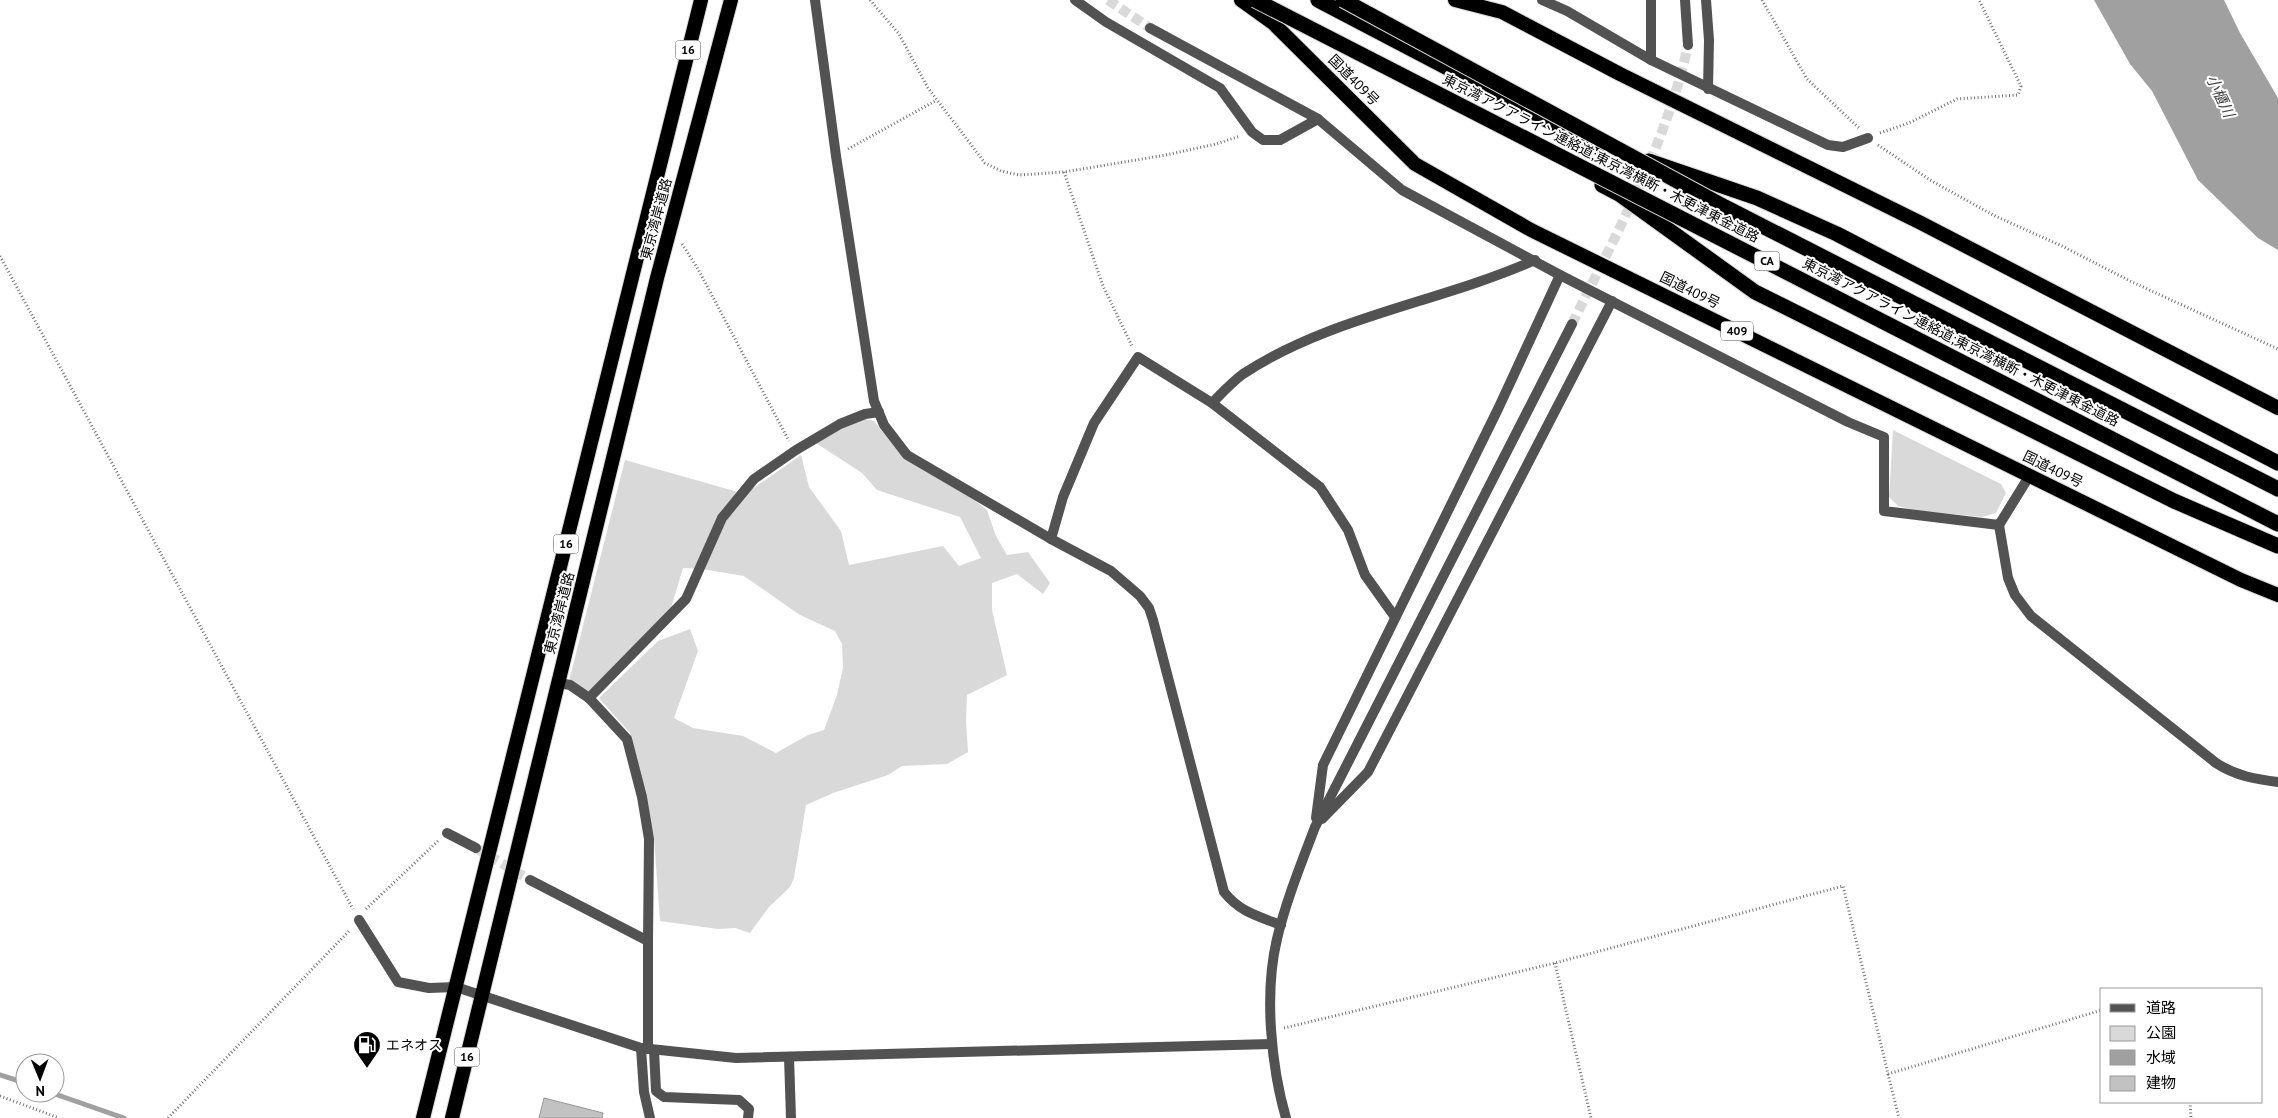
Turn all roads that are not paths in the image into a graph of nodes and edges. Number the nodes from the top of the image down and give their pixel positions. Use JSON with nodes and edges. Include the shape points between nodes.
{"nodes":[{"id":1,"x":702,"y":0,"type":"edge"},
{"id":2,"x":731,"y":0,"type":"edge"},
{"id":3,"x":815,"y":0,"type":"edge"},
{"id":4,"x":1076,"y":0,"type":"edge"},
{"id":5,"x":1241,"y":0,"type":"edge"},
{"id":6,"x":1256,"y":0,"type":"edge"},
{"id":7,"x":1266,"y":0,"type":"edge"},
{"id":8,"x":1318,"y":0,"type":"edge"},
{"id":9,"x":1343,"y":0,"type":"edge"},
{"id":10,"x":1455,"y":0,"type":"edge"},
{"id":11,"x":1542,"y":0,"type":"edge"},
{"id":12,"x":1651,"y":0,"type":"edge"},
{"id":13,"x":1685,"y":0,"type":"edge"},
{"id":14,"x":1706,"y":0,"type":"edge"},
{"id":15,"x":1150,"y":28,"type":"tunnel mouth"},
{"id":16,"x":1688,"y":44,"type":"tunnel mouth"},
{"id":17,"x":1652,"y":60,"type":"junction"},
{"id":18,"x":1708,"y":89,"type":"junction"},
{"id":19,"x":1318,"y":119,"type":"junction"},
{"id":20,"x":1868,"y":138,"type":"road end"},
{"id":21,"x":1535,"y":260,"type":"junction"},
{"id":22,"x":1560,"y":275,"type":"junction"},
{"id":23,"x":1612,"y":301,"type":"junction"},
{"id":24,"x":1572,"y":324,"type":"tunnel mouth"},
{"id":25,"x":1212,"y":403,"type":"junction"},
{"id":26,"x":2278,"y":408,"type":"edge"},
{"id":27,"x":879,"y":412,"type":"junction"},
{"id":28,"x":2278,"y":463,"type":"edge"},
{"id":29,"x":2030,"y":475,"type":"junction"},
{"id":30,"x":2278,"y":489,"type":"edge"},
{"id":31,"x":1999,"y":524,"type":"junction"},
{"id":32,"x":2278,"y":524,"type":"edge"},
{"id":33,"x":1051,"y":539,"type":"junction"},
{"id":34,"x":2278,"y":546,"type":"edge"},
{"id":35,"x":2278,"y":595,"type":"edge"},
{"id":36,"x":1396,"y":617,"type":"junction"},
{"id":37,"x":559,"y":683,"type":"junction"},
{"id":38,"x":589,"y":698,"type":"junction"},
{"id":39,"x":2278,"y":782,"type":"edge"},
{"id":40,"x":1315,"y":827,"type":"junction"},
{"id":41,"x":447,"y":833,"type":"road end"},
{"id":42,"x":476,"y":848,"type":"tunnel mouth"},
{"id":43,"x":530,"y":880,"type":"tunnel mouth"},
{"id":44,"x":359,"y":920,"type":"road end"},
{"id":45,"x":1281,"y":925,"type":"junction"},
{"id":46,"x":648,"y":941,"type":"junction"},
{"id":47,"x":456,"y":988,"type":"junction"},
{"id":48,"x":483,"y":995,"type":"junction"},
{"id":49,"x":1272,"y":1044,"type":"junction"},
{"id":50,"x":648,"y":1049,"type":"junction"},
{"id":51,"x":789,"y":1056,"type":"junction"},
{"id":52,"x":423,"y":1118,"type":"edge"},
{"id":53,"x":452,"y":1118,"type":"edge"},
{"id":54,"x":650,"y":1118,"type":"edge"},
{"id":55,"x":748,"y":1118,"type":"edge"},
{"id":56,"x":791,"y":1118,"type":"edge"},
{"id":57,"x":1286,"y":1118,"type":"edge"}],
"edges":[{"from":1,"to":47,"type":"highway","name":"東京湾岸道路","number":"16","via":[[674,101]]},
{"from":2,"to":37,"type":"highway","name":"東京湾岸道路","number":"16","via":[[671,227]]},
{"from":3,"to":27,"type":"street","via":[[874,401]]},
{"from":4,"to":19,"type":"street","via":[[1106,22],[1220,88],[1252,132],[1263,140],[1280,140]]},
{"from":5,"to":29,"type":"highway","name":"国道409号","number":"409","via":[[1273,23],[1415,164],[1531,230]]},
{"from":6,"to":32,"type":"highway","name":"東京湾アクアライン連絡道;東京湾横断・木更津東金道路","number":"CA","bridge":true},
{"from":7,"to":34,"type":"highway","via":[[1618,194],[1755,292],[2174,501]]},
{"from":8,"to":28,"type":"highway","via":[[1583,139],[1757,198],[1837,234]]},
{"from":9,"to":30,"type":"highway","name":"東京湾アクアライン連絡道;東京湾横断・木更津東金道路","number":"CA","bridge":true,"via":[[1725,207]]},
{"from":10,"to":26,"type":"highway","via":[[1502,12],[1921,223]]},
{"from":11,"to":17,"type":"street"},
{"from":12,"to":17,"type":"street"},
{"from":13,"to":16,"type":"street"},
{"from":14,"to":18,"type":"street"},
{"from":15,"to":19,"type":"street"},
{"from":17,"to":18,"type":"street"},
{"from":18,"to":20,"type":"street","via":[[1828,145],[1843,146]]},
{"from":19,"to":21,"type":"street","via":[[1402,190]]},
{"from":21,"to":22,"type":"street"},
{"from":21,"to":25,"type":"street","via":[[1495,278],[1377,314],[1283,351],[1242,375]]},
{"from":22,"to":23,"type":"street"},
{"from":22,"to":36,"type":"street"},
{"from":23,"to":31,"type":"street","via":[[1848,422],[1884,437],[1884,511]]},
{"from":23,"to":40,"type":"street","via":[[1368,772]]},
{"from":24,"to":40,"type":"street"},
{"from":25,"to":33,"type":"street","via":[[1138,357],[1094,423],[1062,497]]},
{"from":25,"to":36,"type":"street","via":[[1320,487],[1348,530],[1365,575]]},
{"from":27,"to":33,"type":"street","via":[[907,455]]},
{"from":27,"to":38,"type":"street","via":[[840,424],[754,479],[722,518],[686,599]]},
{"from":29,"to":31,"type":"street"},
{"from":29,"to":35,"type":"highway","name":"国道409号","number":"409","via":[[2241,580]]},
{"from":31,"to":39,"type":"street","via":[[2008,578],[2015,595],[2031,616],[2216,764],[2245,777]]},
{"from":33,"to":45,"type":"street","via":[[1111,571],[1149,608],[1224,892],[1235,905]]},
{"from":36,"to":40,"type":"street","via":[[1323,765]]},
{"from":37,"to":38,"type":"street"},
{"from":37,"to":48,"type":"highway","name":"東京湾岸道路","number":"16"},
{"from":38,"to":46,"type":"street","via":[[627,738],[642,797],[649,838]]},
{"from":40,"to":45,"type":"street","via":[[1290,891]]},
{"from":41,"to":42,"type":"street"},
{"from":43,"to":46,"type":"street"},
{"from":44,"to":47,"type":"street","via":[[398,982],[429,988]]},
{"from":45,"to":49,"type":"street","via":[[1271,992]]},
{"from":46,"to":50,"type":"street"},
{"from":47,"to":48,"type":"street"},
{"from":47,"to":52,"type":"highway","name":"東京湾岸道路","number":"16"},
{"from":48,"to":50,"type":"street"},
{"from":48,"to":53,"type":"highway","name":"東京湾岸道路","number":"16"},
{"from":49,"to":51,"type":"street"},
{"from":49,"to":57,"type":"street"},
{"from":50,"to":51,"type":"street","via":[[736,1058]]},
{"from":50,"to":54,"type":"street","via":[[644,1092]]},
{"from":50,"to":55,"type":"street","via":[[656,1091],[664,1097],[739,1100],[749,1109]]},
{"from":51,"to":56,"type":"street"}]}
